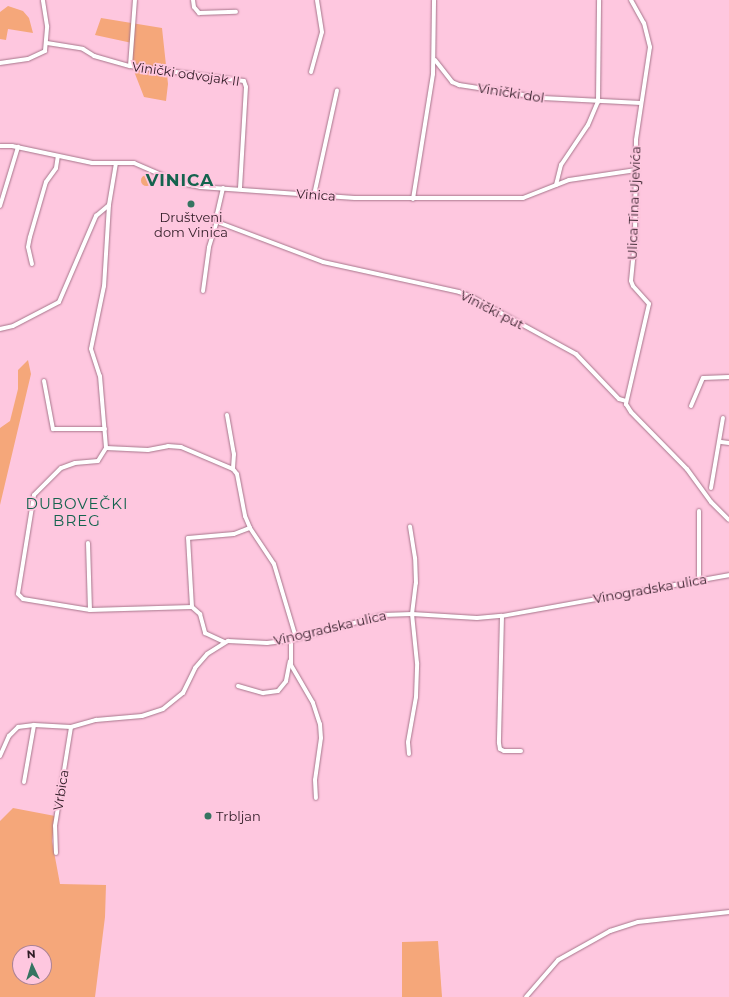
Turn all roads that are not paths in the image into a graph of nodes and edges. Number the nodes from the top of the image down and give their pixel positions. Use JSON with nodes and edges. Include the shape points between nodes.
{"nodes":[{"id":1,"x":43,"y":0,"type":"edge"},
{"id":2,"x":135,"y":0,"type":"edge"},
{"id":3,"x":193,"y":0,"type":"edge"},
{"id":4,"x":317,"y":0,"type":"edge"},
{"id":5,"x":434,"y":0,"type":"edge"},
{"id":6,"x":599,"y":0,"type":"edge"},
{"id":7,"x":631,"y":0,"type":"edge"},
{"id":8,"x":236,"y":12,"type":"dead end"},
{"id":9,"x":47,"y":43,"type":"junction"},
{"id":10,"x":434,"y":60,"type":"junction"},
{"id":11,"x":0,"y":63,"type":"edge"},
{"id":12,"x":130,"y":66,"type":"junction"},
{"id":13,"x":310,"y":72,"type":"dead end"},
{"id":14,"x":337,"y":90,"type":"dead end"},
{"id":15,"x":598,"y":102,"type":"junction"},
{"id":16,"x":641,"y":103,"type":"junction"},
{"id":17,"x":1,"y":145,"type":"edge"},
{"id":18,"x":18,"y":147,"type":"junction"},
{"id":19,"x":58,"y":156,"type":"junction"},
{"id":20,"x":116,"y":163,"type":"junction"},
{"id":21,"x":636,"y":170,"type":"junction"},
{"id":22,"x":556,"y":185,"type":"junction"},
{"id":23,"x":223,"y":188,"type":"junction"},
{"id":24,"x":240,"y":189,"type":"junction"},
{"id":25,"x":314,"y":195,"type":"junction"},
{"id":26,"x":413,"y":199,"type":"junction"},
{"id":27,"x":110,"y":205,"type":"junction"},
{"id":28,"x":0,"y":206,"type":"edge"},
{"id":29,"x":217,"y":220,"type":"junction"},
{"id":30,"x":32,"y":264,"type":"dead end"},
{"id":31,"x":203,"y":291,"type":"dead end"},
{"id":32,"x":0,"y":329,"type":"edge"},
{"id":33,"x":729,"y":377,"type":"edge"},
{"id":34,"x":44,"y":381,"type":"dead end"},
{"id":35,"x":626,"y":401,"type":"junction"},
{"id":36,"x":691,"y":406,"type":"dead end"},
{"id":37,"x":227,"y":415,"type":"dead end"},
{"id":38,"x":723,"y":418,"type":"dead end"},
{"id":39,"x":105,"y":430,"type":"junction"},
{"id":40,"x":721,"y":442,"type":"junction"},
{"id":41,"x":729,"y":443,"type":"edge"},
{"id":42,"x":106,"y":448,"type":"junction"},
{"id":43,"x":233,"y":469,"type":"junction"},
{"id":44,"x":712,"y":488,"type":"dead end"},
{"id":45,"x":699,"y":511,"type":"dead end"},
{"id":46,"x":729,"y":520,"type":"edge"},
{"id":47,"x":410,"y":526,"type":"dead end"},
{"id":48,"x":250,"y":528,"type":"junction"},
{"id":49,"x":88,"y":543,"type":"dead end"},
{"id":50,"x":729,"y":575,"type":"edge"},
{"id":51,"x":699,"y":581,"type":"junction"},
{"id":52,"x":192,"y":607,"type":"junction"},
{"id":53,"x":90,"y":610,"type":"junction"},
{"id":54,"x":412,"y":614,"type":"junction"},
{"id":55,"x":502,"y":616,"type":"junction"},
{"id":56,"x":296,"y":638,"type":"junction"},
{"id":57,"x":291,"y":640,"type":"junction"},
{"id":58,"x":224,"y":642,"type":"junction"},
{"id":59,"x":290,"y":661,"type":"junction"},
{"id":60,"x":238,"y":686,"type":"dead end"},
{"id":61,"x":34,"y":725,"type":"junction"},
{"id":62,"x":71,"y":726,"type":"junction"},
{"id":63,"x":521,"y":751,"type":"dead end"},
{"id":64,"x":410,"y":754,"type":"dead end"},
{"id":65,"x":0,"y":756,"type":"edge"},
{"id":66,"x":24,"y":782,"type":"dead end"},
{"id":67,"x":316,"y":798,"type":"dead end"},
{"id":68,"x":56,"y":853,"type":"dead end"},
{"id":69,"x":729,"y":912,"type":"edge"},
{"id":70,"x":526,"y":997,"type":"edge"}],
"edges":[{"from":1,"to":9,"type":"street"},
{"from":2,"to":12,"type":"street"},
{"from":3,"to":8,"type":"street","via":[[194,7],[199,13]]},
{"from":4,"to":13,"type":"street","via":[[322,32]]},
{"from":5,"to":10,"type":"street"},
{"from":6,"to":15,"type":"street"},
{"from":7,"to":16,"type":"street","name":"Ulica Tina Ujevića","via":[[644,23],[650,47]]},
{"from":9,"to":11,"type":"street","via":[[45,50],[39,55]]},
{"from":9,"to":12,"type":"street","name":"Vinički odvojak II","via":[[83,49],[94,56]]},
{"from":10,"to":15,"type":"street","name":"Vinički dol","via":[[452,82],[459,85],[542,98]]},
{"from":10,"to":26,"type":"street"},
{"from":12,"to":24,"type":"street","name":"Vinički odvojak II","via":[[240,80],[246,83]]},
{"from":14,"to":25,"type":"street"},
{"from":15,"to":16,"type":"street","name":"Vinički dol"},
{"from":15,"to":22,"type":"street","via":[[588,125],[561,165]]},
{"from":16,"to":21,"type":"street","name":"Ulica Tina Ujevića","via":[[636,140]]},
{"from":17,"to":18,"type":"street","name":"Vinica"},
{"from":18,"to":19,"type":"street","name":"Vinica"},
{"from":18,"to":28,"type":"street"},
{"from":19,"to":20,"type":"street","name":"Vinica","via":[[92,163]]},
{"from":19,"to":30,"type":"street","via":[[56,168],[46,182],[30,237],[28,247]]},
{"from":20,"to":23,"type":"street","name":"Vinica","via":[[139,165],[185,184]]},
{"from":20,"to":27,"type":"street"},
{"from":21,"to":22,"type":"street","name":"Vinica","via":[[576,178]]},
{"from":21,"to":35,"type":"street","name":"Ulica Tina Ujevića","via":[[635,240],[631,281],[649,304]]},
{"from":22,"to":26,"type":"street","name":"Vinica","via":[[523,198]]},
{"from":23,"to":24,"type":"street","name":"Vinica"},
{"from":23,"to":29,"type":"street"},
{"from":24,"to":25,"type":"street","name":"Vinica"},
{"from":25,"to":26,"type":"street","name":"Vinica"},
{"from":27,"to":32,"type":"street","via":[[96,216],[59,302],[13,326]]},
{"from":27,"to":39,"type":"street","via":[[104,286],[91,349],[100,376]]},
{"from":29,"to":31,"type":"street","via":[[209,247]]},
{"from":29,"to":35,"type":"street","name":"Vinički put","via":[[323,262],[459,292],[576,354],[619,399]]},
{"from":33,"to":36,"type":"street","via":[[703,378]]},
{"from":34,"to":39,"type":"street","via":[[53,429]]},
{"from":35,"to":46,"type":"street","name":"Vinički put","via":[[631,412],[687,469],[711,502]]},
{"from":37,"to":43,"type":"street","via":[[234,454]]},
{"from":38,"to":40,"type":"street"},
{"from":39,"to":42,"type":"street"},
{"from":40,"to":41,"type":"street"},
{"from":40,"to":44,"type":"street"},
{"from":42,"to":43,"type":"street","via":[[148,450],[168,446],[181,447]]},
{"from":42,"to":53,"type":"street","via":[[98,461],[75,463],[61,468],[34,495],[18,594],[23,599]]},
{"from":43,"to":48,"type":"street","via":[[237,474]]},
{"from":45,"to":51,"type":"street"},
{"from":47,"to":54,"type":"street","via":[[416,583]]},
{"from":48,"to":52,"type":"street","via":[[234,534],[188,538]]},
{"from":48,"to":56,"type":"street","via":[[270,554]]},
{"from":49,"to":53,"type":"street"},
{"from":50,"to":51,"type":"street","name":"Vinogradska ulica"},
{"from":51,"to":55,"type":"street","name":"Vinogradska ulica"},
{"from":52,"to":53,"type":"street"},
{"from":52,"to":58,"type":"street","via":[[200,614],[205,633]]},
{"from":54,"to":55,"type":"street","name":"Vinogradska ulica","via":[[477,618]]},
{"from":54,"to":56,"type":"street","name":"Vinogradska ulica","via":[[370,616]]},
{"from":54,"to":64,"type":"street","via":[[417,663],[416,697],[408,742]]},
{"from":55,"to":63,"type":"street","via":[[498,743],[504,751]]},
{"from":56,"to":57,"type":"street","name":"Vinogradska ulica"},
{"from":57,"to":58,"type":"street","name":"Vinogradska ulica","via":[[267,643]]},
{"from":57,"to":59,"type":"street"},
{"from":58,"to":62,"type":"street","via":[[198,663],[183,693],[163,709],[142,716],[96,720]]},
{"from":59,"to":60,"type":"street","via":[[286,681],[278,691],[263,693]]},
{"from":59,"to":67,"type":"street","via":[[318,714],[321,738],[315,780]]},
{"from":61,"to":62,"type":"street"},
{"from":61,"to":65,"type":"street","via":[[18,728],[13,732]]},
{"from":61,"to":66,"type":"street"},
{"from":62,"to":68,"type":"street","name":"Vrbica","via":[[55,826]]},
{"from":69,"to":70,"type":"street","via":[[638,922],[610,931],[558,960]]}]}
